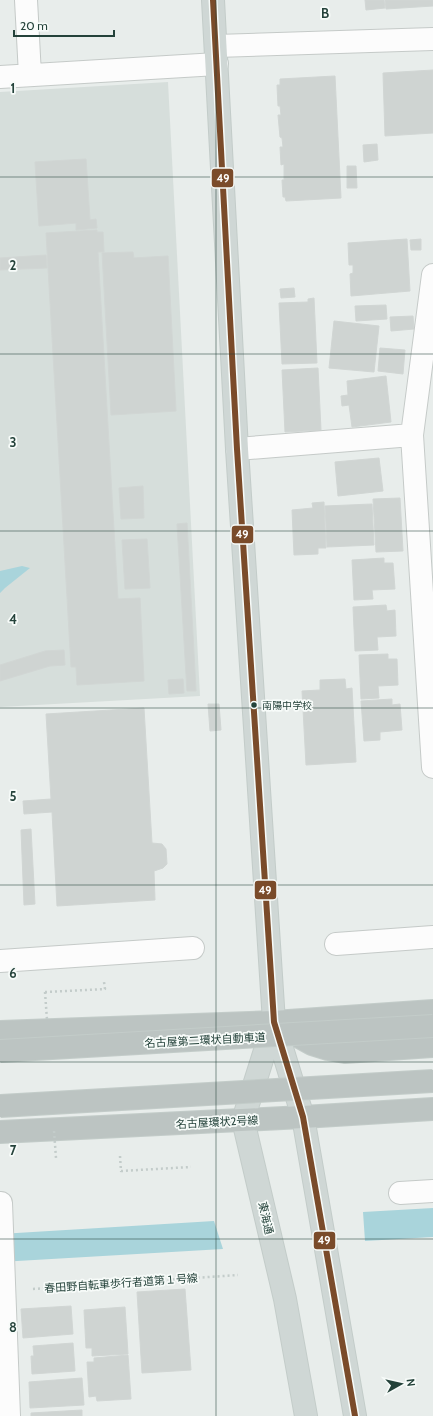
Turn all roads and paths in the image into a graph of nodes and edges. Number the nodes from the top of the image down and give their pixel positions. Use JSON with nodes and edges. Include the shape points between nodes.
{"nodes":[{"id":1,"x":26,"y":0,"type":"edge"},
{"id":2,"x":213,"y":0,"type":"edge"},
{"id":3,"x":433,"y":39,"type":"edge"},
{"id":4,"x":216,"y":55,"type":"junction"},
{"id":5,"x":30,"y":75,"type":"junction"},
{"id":6,"x":0,"y":77,"type":"edge"},
{"id":7,"x":433,"y":275,"type":"edge"},
{"id":8,"x":412,"y":435,"type":"junction"},
{"id":9,"x":237,"y":449,"type":"junction"},
{"id":10,"x":425,"y":516,"type":"edge"},
{"id":11,"x":433,"y":767,"type":"edge"},
{"id":12,"x":433,"y":773,"type":"edge"},
{"id":13,"x":433,"y":937,"type":"edge"},
{"id":14,"x":336,"y":944,"type":"dead end"},
{"id":15,"x":193,"y":948,"type":"dead end"},
{"id":16,"x":0,"y":961,"type":"edge"},
{"id":17,"x":433,"y":1011,"type":"edge"},
{"id":18,"x":274,"y":1022,"type":"junction"},
{"id":19,"x":433,"y":1026,"type":"edge"},
{"id":20,"x":0,"y":1032,"type":"edge"},
{"id":21,"x":433,"y":1046,"type":"edge"},
{"id":22,"x":0,"y":1051,"type":"edge"},
{"id":23,"x":433,"y":1081,"type":"edge"},
{"id":24,"x":252,"y":1091,"type":"junction"},
{"id":25,"x":0,"y":1105,"type":"edge"},
{"id":26,"x":433,"y":1109,"type":"edge"},
{"id":27,"x":303,"y":1118,"type":"junction"},
{"id":28,"x":243,"y":1120,"type":"junction"},
{"id":29,"x":0,"y":1132,"type":"edge"},
{"id":30,"x":120,"y":1154,"type":"dead end"},
{"id":31,"x":191,"y":1167,"type":"dead end"},
{"id":32,"x":433,"y":1191,"type":"edge"},
{"id":33,"x":400,"y":1193,"type":"dead end"},
{"id":34,"x":0,"y":1203,"type":"edge"},
{"id":35,"x":238,"y":1276,"type":"dead end"},
{"id":36,"x":4,"y":1291,"type":"junction"},
{"id":37,"x":9,"y":1416,"type":"edge"},
{"id":38,"x":306,"y":1416,"type":"edge"},
{"id":39,"x":355,"y":1416,"type":"edge"}],
"edges":[{"from":1,"to":5,"type":"street"},
{"from":2,"to":4,"type":"main road"},
{"from":3,"to":4,"type":"street"},
{"from":4,"to":5,"type":"street"},
{"from":4,"to":9,"type":"main road"},
{"from":5,"to":6,"type":"street"},
{"from":7,"to":8,"type":"street"},
{"from":8,"to":9,"type":"street"},
{"from":8,"to":10,"type":"street"},
{"from":9,"to":18,"type":"main road"},
{"from":10,"to":11,"type":"street"},
{"from":11,"to":12,"type":"street"},
{"from":13,"to":14,"type":"street"},
{"from":15,"to":16,"type":"street"},
{"from":17,"to":18,"type":"highway"},
{"from":18,"to":20,"type":"highway"},
{"from":18,"to":21,"type":"highway","via":[[312,1044],[345,1052]]},
{"from":18,"to":24,"type":"main road"},
{"from":18,"to":27,"type":"main road"},
{"from":19,"to":22,"type":"highway","name":"名古屋第二環状自動車道","bridge":true},
{"from":23,"to":25,"type":"highway","bridge":true},
{"from":24,"to":25,"type":"highway"},
{"from":24,"to":27,"type":"highway","via":[[272,1097]]},
{"from":24,"to":28,"type":"main road"},
{"from":26,"to":27,"type":"highway","name":"名古屋環状2号線"},
{"from":27,"to":28,"type":"highway","name":"名古屋環状2号線"},
{"from":27,"to":39,"type":"main road"},
{"from":28,"to":29,"type":"highway","name":"名古屋環状2号線"},
{"from":28,"to":38,"type":"main road","name":"東海通","via":[[285,1299]]},
{"from":30,"to":31,"type":"path","via":[[121,1171]]},
{"from":32,"to":33,"type":"street"},
{"from":34,"to":36,"type":"street"},
{"from":35,"to":36,"type":"path","name":"春田野自転車歩行者道第１号線"},
{"from":36,"to":37,"type":"street"}]}
